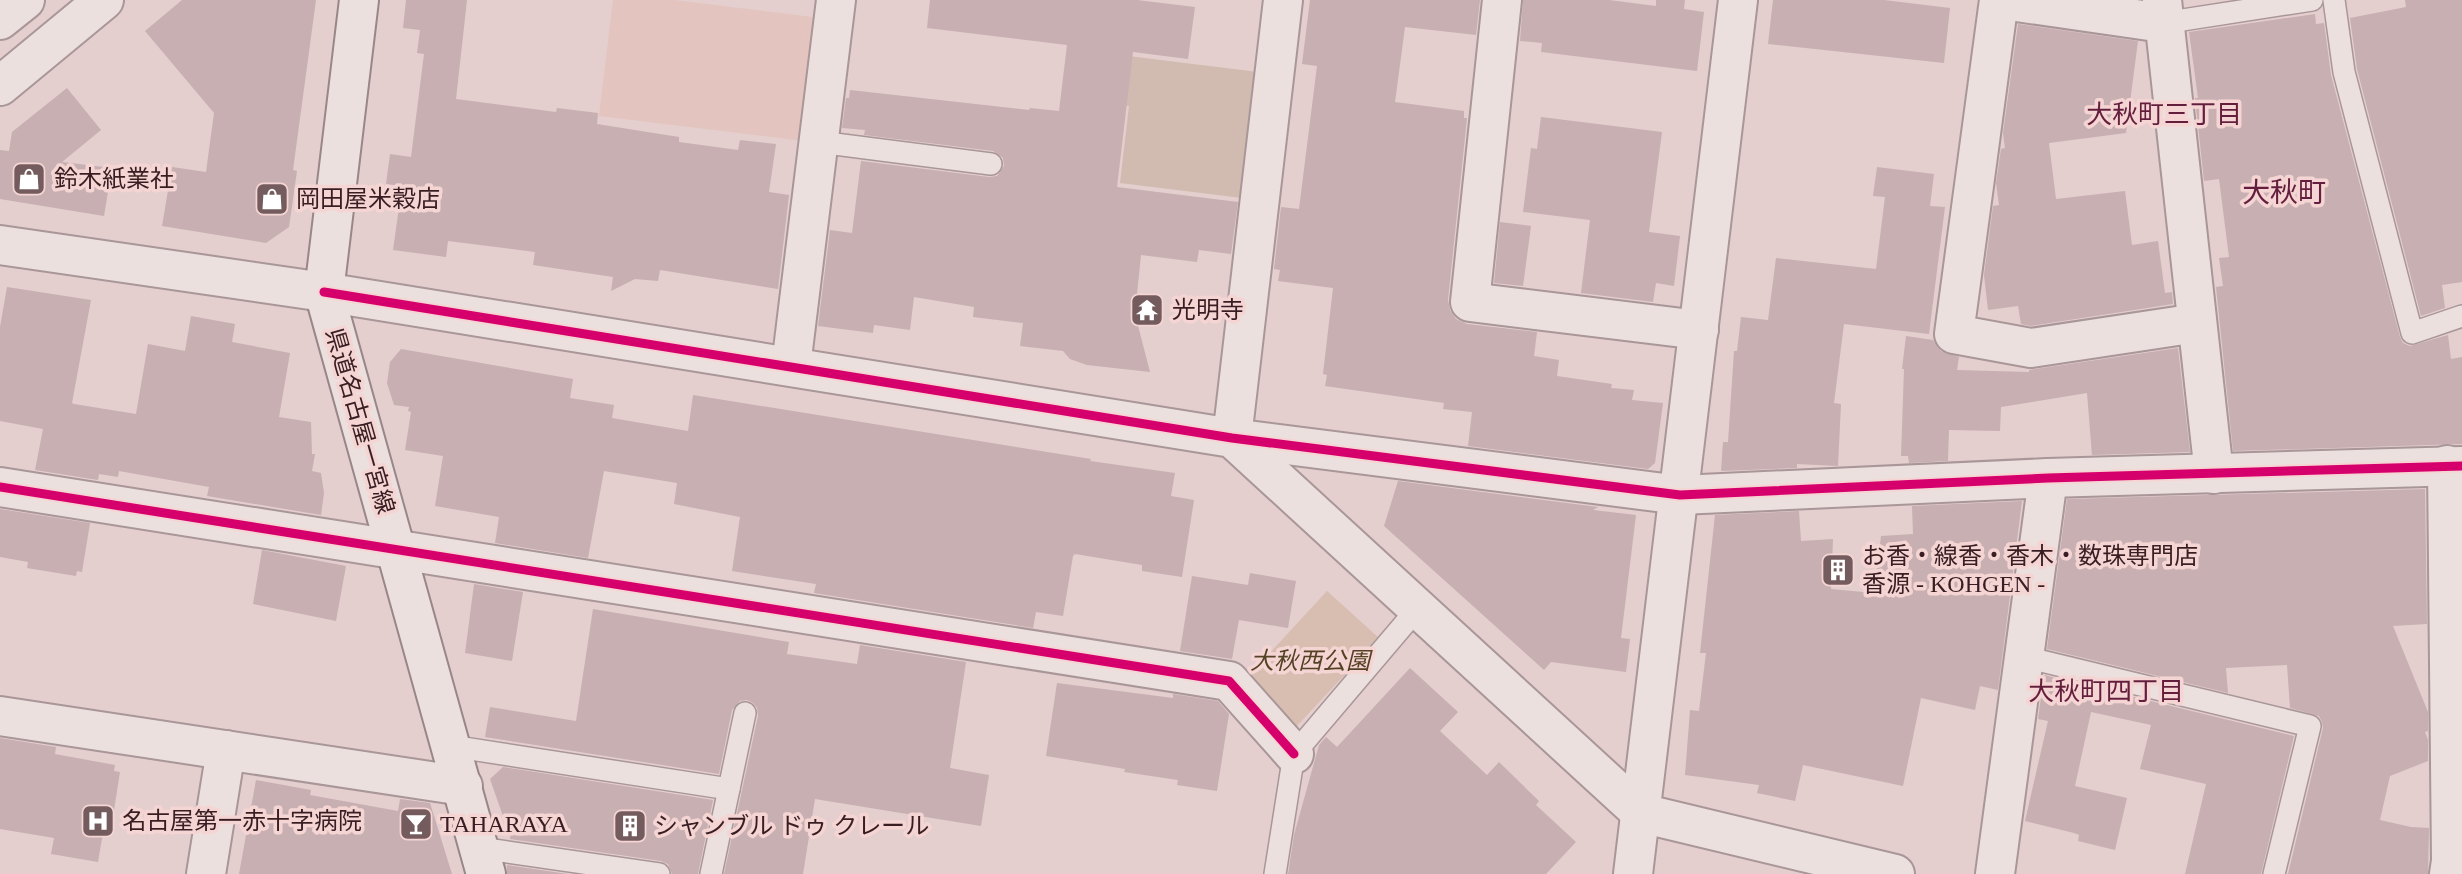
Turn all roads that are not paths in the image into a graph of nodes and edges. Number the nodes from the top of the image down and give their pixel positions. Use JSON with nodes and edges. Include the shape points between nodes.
{"nodes":[{"id":1,"x":25,"y":0,"type":"edge"},
{"id":2,"x":104,"y":0,"type":"edge"},
{"id":3,"x":359,"y":0,"type":"edge"},
{"id":4,"x":836,"y":0,"type":"edge"},
{"id":5,"x":1283,"y":0,"type":"edge"},
{"id":6,"x":1502,"y":0,"type":"edge"},
{"id":7,"x":1738,"y":0,"type":"edge"},
{"id":8,"x":2001,"y":0,"type":"edge"},
{"id":9,"x":2312,"y":0,"type":"edge"},
{"id":10,"x":2334,"y":0,"type":"edge"},
{"id":11,"x":2163,"y":11,"type":"edge"},
{"id":12,"x":0,"y":20,"type":"edge"},
{"id":13,"x":0,"y":86,"type":"edge"},
{"id":14,"x":819,"y":142,"type":"junction"},
{"id":15,"x":991,"y":164,"type":"dead end"},
{"id":16,"x":0,"y":245,"type":"edge"},
{"id":17,"x":324,"y":292,"type":"junction"},
{"id":18,"x":2462,"y":316,"type":"edge"},
{"id":19,"x":2197,"y":323,"type":"junction"},
{"id":20,"x":1699,"y":330,"type":"junction"},
{"id":21,"x":791,"y":366,"type":"junction"},
{"id":22,"x":1232,"y":438,"type":"junction"},
{"id":23,"x":2455,"y":466,"type":"edge"},
{"id":24,"x":2214,"y":474,"type":"junction"},
{"id":25,"x":2048,"y":478,"type":"junction"},
{"id":26,"x":0,"y":487,"type":"edge"},
{"id":27,"x":1680,"y":495,"type":"junction"},
{"id":28,"x":396,"y":550,"type":"junction"},
{"id":29,"x":1418,"y":608,"type":"junction"},
{"id":30,"x":2025,"y":657,"type":"junction"},
{"id":31,"x":745,"y":713,"type":"dead end"},
{"id":32,"x":0,"y":716,"type":"edge"},
{"id":33,"x":451,"y":746,"type":"junction"},
{"id":34,"x":226,"y":750,"type":"junction"},
{"id":35,"x":1294,"y":754,"type":"junction"},
{"id":36,"x":463,"y":786,"type":"junction"},
{"id":37,"x":729,"y":789,"type":"junction"},
{"id":38,"x":1641,"y":813,"type":"junction"},
{"id":39,"x":483,"y":861,"type":"edge"},
{"id":40,"x":206,"y":874,"type":"edge"},
{"id":41,"x":659,"y":874,"type":"edge"},
{"id":42,"x":711,"y":874,"type":"edge"},
{"id":43,"x":1275,"y":874,"type":"edge"},
{"id":44,"x":1633,"y":874,"type":"edge"},
{"id":45,"x":1895,"y":874,"type":"edge"},
{"id":46,"x":1996,"y":874,"type":"edge"},
{"id":47,"x":2274,"y":874,"type":"edge"},
{"id":48,"x":2449,"y":874,"type":"edge"}],
"edges":[{"from":1,"to":12,"type":"street"},
{"from":2,"to":13,"type":"street"},
{"from":3,"to":17,"type":"street","name":"県道名古屋一宮線"},
{"from":4,"to":14,"type":"street"},
{"from":5,"to":22,"type":"street"},
{"from":6,"to":20,"type":"street","via":[[1470,302]]},
{"from":7,"to":20,"type":"street"},
{"from":8,"to":11,"type":"street"},
{"from":8,"to":19,"type":"street","via":[[1954,334],[2031,348]]},
{"from":9,"to":11,"type":"lane"},
{"from":10,"to":18,"type":"lane","via":[[2344,72],[2412,333]]},
{"from":11,"to":19,"type":"street"},
{"from":14,"to":15,"type":"lane"},
{"from":14,"to":21,"type":"street"},
{"from":16,"to":17,"type":"street"},
{"from":17,"to":21,"type":"street"},
{"from":17,"to":28,"type":"street","name":"県道名古屋一宮線"},
{"from":19,"to":24,"type":"street"},
{"from":20,"to":27,"type":"street"},
{"from":21,"to":22,"type":"street"},
{"from":22,"to":27,"type":"street"},
{"from":22,"to":29,"type":"street"},
{"from":23,"to":24,"type":"street"},
{"from":23,"to":48,"type":"street"},
{"from":24,"to":25,"type":"street"},
{"from":25,"to":27,"type":"street"},
{"from":25,"to":30,"type":"street"},
{"from":26,"to":28,"type":"street"},
{"from":27,"to":38,"type":"street"},
{"from":28,"to":33,"type":"street","name":"県道名古屋一宮線"},
{"from":28,"to":35,"type":"street","via":[[1228,681]]},
{"from":29,"to":35,"type":"lane"},
{"from":29,"to":38,"type":"street"},
{"from":30,"to":46,"type":"street"},
{"from":30,"to":47,"type":"lane","via":[[2310,726]]},
{"from":31,"to":37,"type":"lane"},
{"from":32,"to":34,"type":"street"},
{"from":33,"to":36,"type":"street","name":"県道名古屋一宮線"},
{"from":33,"to":37,"type":"lane"},
{"from":34,"to":36,"type":"street"},
{"from":34,"to":40,"type":"street"},
{"from":35,"to":43,"type":"lane"},
{"from":36,"to":39,"type":"street","name":"県道名古屋一宮線"},
{"from":37,"to":42,"type":"lane"},
{"from":38,"to":44,"type":"street"},
{"from":38,"to":45,"type":"street"},
{"from":39,"to":41,"type":"lane"}]}
